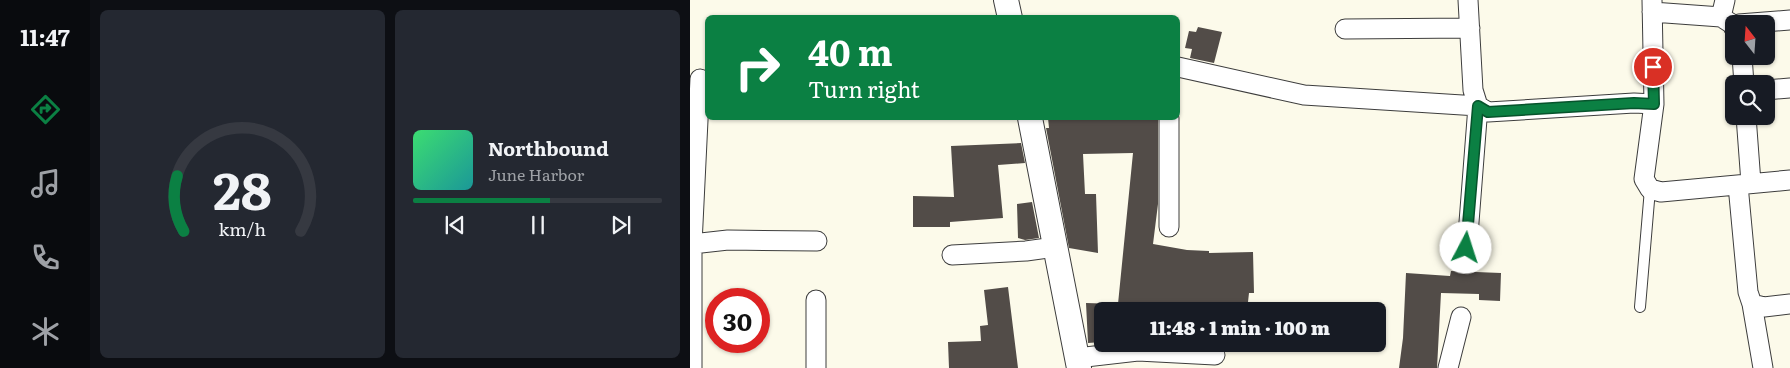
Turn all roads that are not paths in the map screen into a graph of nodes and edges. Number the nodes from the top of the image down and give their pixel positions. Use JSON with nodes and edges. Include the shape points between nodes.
{"nodes":[{"id":1,"x":1006,"y":0,"type":"edge"},
{"id":2,"x":1468,"y":0,"type":"edge"},
{"id":3,"x":1652,"y":6,"type":"edge"},
{"id":4,"x":1009,"y":15,"type":"edge"},
{"id":5,"x":1725,"y":19,"type":"edge"},
{"id":6,"x":1775,"y":20,"type":"edge"},
{"id":7,"x":1790,"y":20,"type":"edge"},
{"id":8,"x":1470,"y":28,"type":"junction"},
{"id":9,"x":1345,"y":29,"type":"dead end"},
{"id":10,"x":1180,"y":67,"type":"edge"},
{"id":11,"x":700,"y":79,"type":"dead end"},
{"id":12,"x":1790,"y":88,"type":"edge"},
{"id":13,"x":1775,"y":89,"type":"edge"},
{"id":14,"x":1654,"y":104,"type":"junction"},
{"id":15,"x":1478,"y":106,"type":"junction"},
{"id":16,"x":1030,"y":120,"type":"edge"},
{"id":17,"x":1169,"y":120,"type":"edge"},
{"id":18,"x":1746,"y":125,"type":"edge"},
{"id":19,"x":1790,"y":180,"type":"edge"},
{"id":20,"x":1745,"y":184,"type":"junction"},
{"id":21,"x":1650,"y":188,"type":"junction"},
{"id":22,"x":1169,"y":227,"type":"dead end"},
{"id":23,"x":817,"y":241,"type":"dead end"},
{"id":24,"x":692,"y":244,"type":"junction"},
{"id":25,"x":1055,"y":247,"type":"junction"},
{"id":26,"x":1466,"y":248,"type":"dead end"},
{"id":27,"x":952,"y":255,"type":"dead end"},
{"id":28,"x":816,"y":300,"type":"dead end"},
{"id":29,"x":1752,"y":304,"type":"junction"},
{"id":30,"x":1790,"y":304,"type":"edge"},
{"id":31,"x":1640,"y":307,"type":"dead end"},
{"id":32,"x":1461,"y":317,"type":"dead end"},
{"id":33,"x":1215,"y":354,"type":"dead end"},
{"id":34,"x":1078,"y":363,"type":"edge"},
{"id":35,"x":692,"y":368,"type":"edge"},
{"id":36,"x":816,"y":368,"type":"edge"},
{"id":37,"x":1448,"y":368,"type":"edge"},
{"id":38,"x":1762,"y":368,"type":"edge"}],
"edges":[{"from":1,"to":4,"type":"street"},
{"from":2,"to":8,"type":"street"},
{"from":3,"to":5,"type":"street"},
{"from":3,"to":14,"type":"street"},
{"from":6,"to":7,"type":"street"},
{"from":8,"to":9,"type":"street"},
{"from":8,"to":15,"type":"street","via":[[1473,90]]},
{"from":10,"to":15,"type":"street","via":[[1304,95]]},
{"from":11,"to":24,"type":"street"},
{"from":12,"to":13,"type":"street"},
{"from":14,"to":15,"type":"street","via":[[1488,112]]},
{"from":14,"to":21,"type":"street","via":[[1644,178]]},
{"from":15,"to":26,"type":"street"},
{"from":16,"to":25,"type":"street"},
{"from":17,"to":22,"type":"street"},
{"from":18,"to":20,"type":"street"},
{"from":19,"to":20,"type":"street"},
{"from":20,"to":21,"type":"street","via":[[1661,192]]},
{"from":20,"to":29,"type":"street","via":[[1748,292]]},
{"from":21,"to":31,"type":"lane"},
{"from":23,"to":24,"type":"street","via":[[728,240]]},
{"from":24,"to":35,"type":"street"},
{"from":25,"to":27,"type":"street"},
{"from":25,"to":34,"type":"street"},
{"from":28,"to":36,"type":"street"},
{"from":29,"to":30,"type":"street","via":[[1764,307]]},
{"from":29,"to":38,"type":"street"},
{"from":32,"to":37,"type":"street"},
{"from":33,"to":34,"type":"street","via":[[1138,351]]}]}
